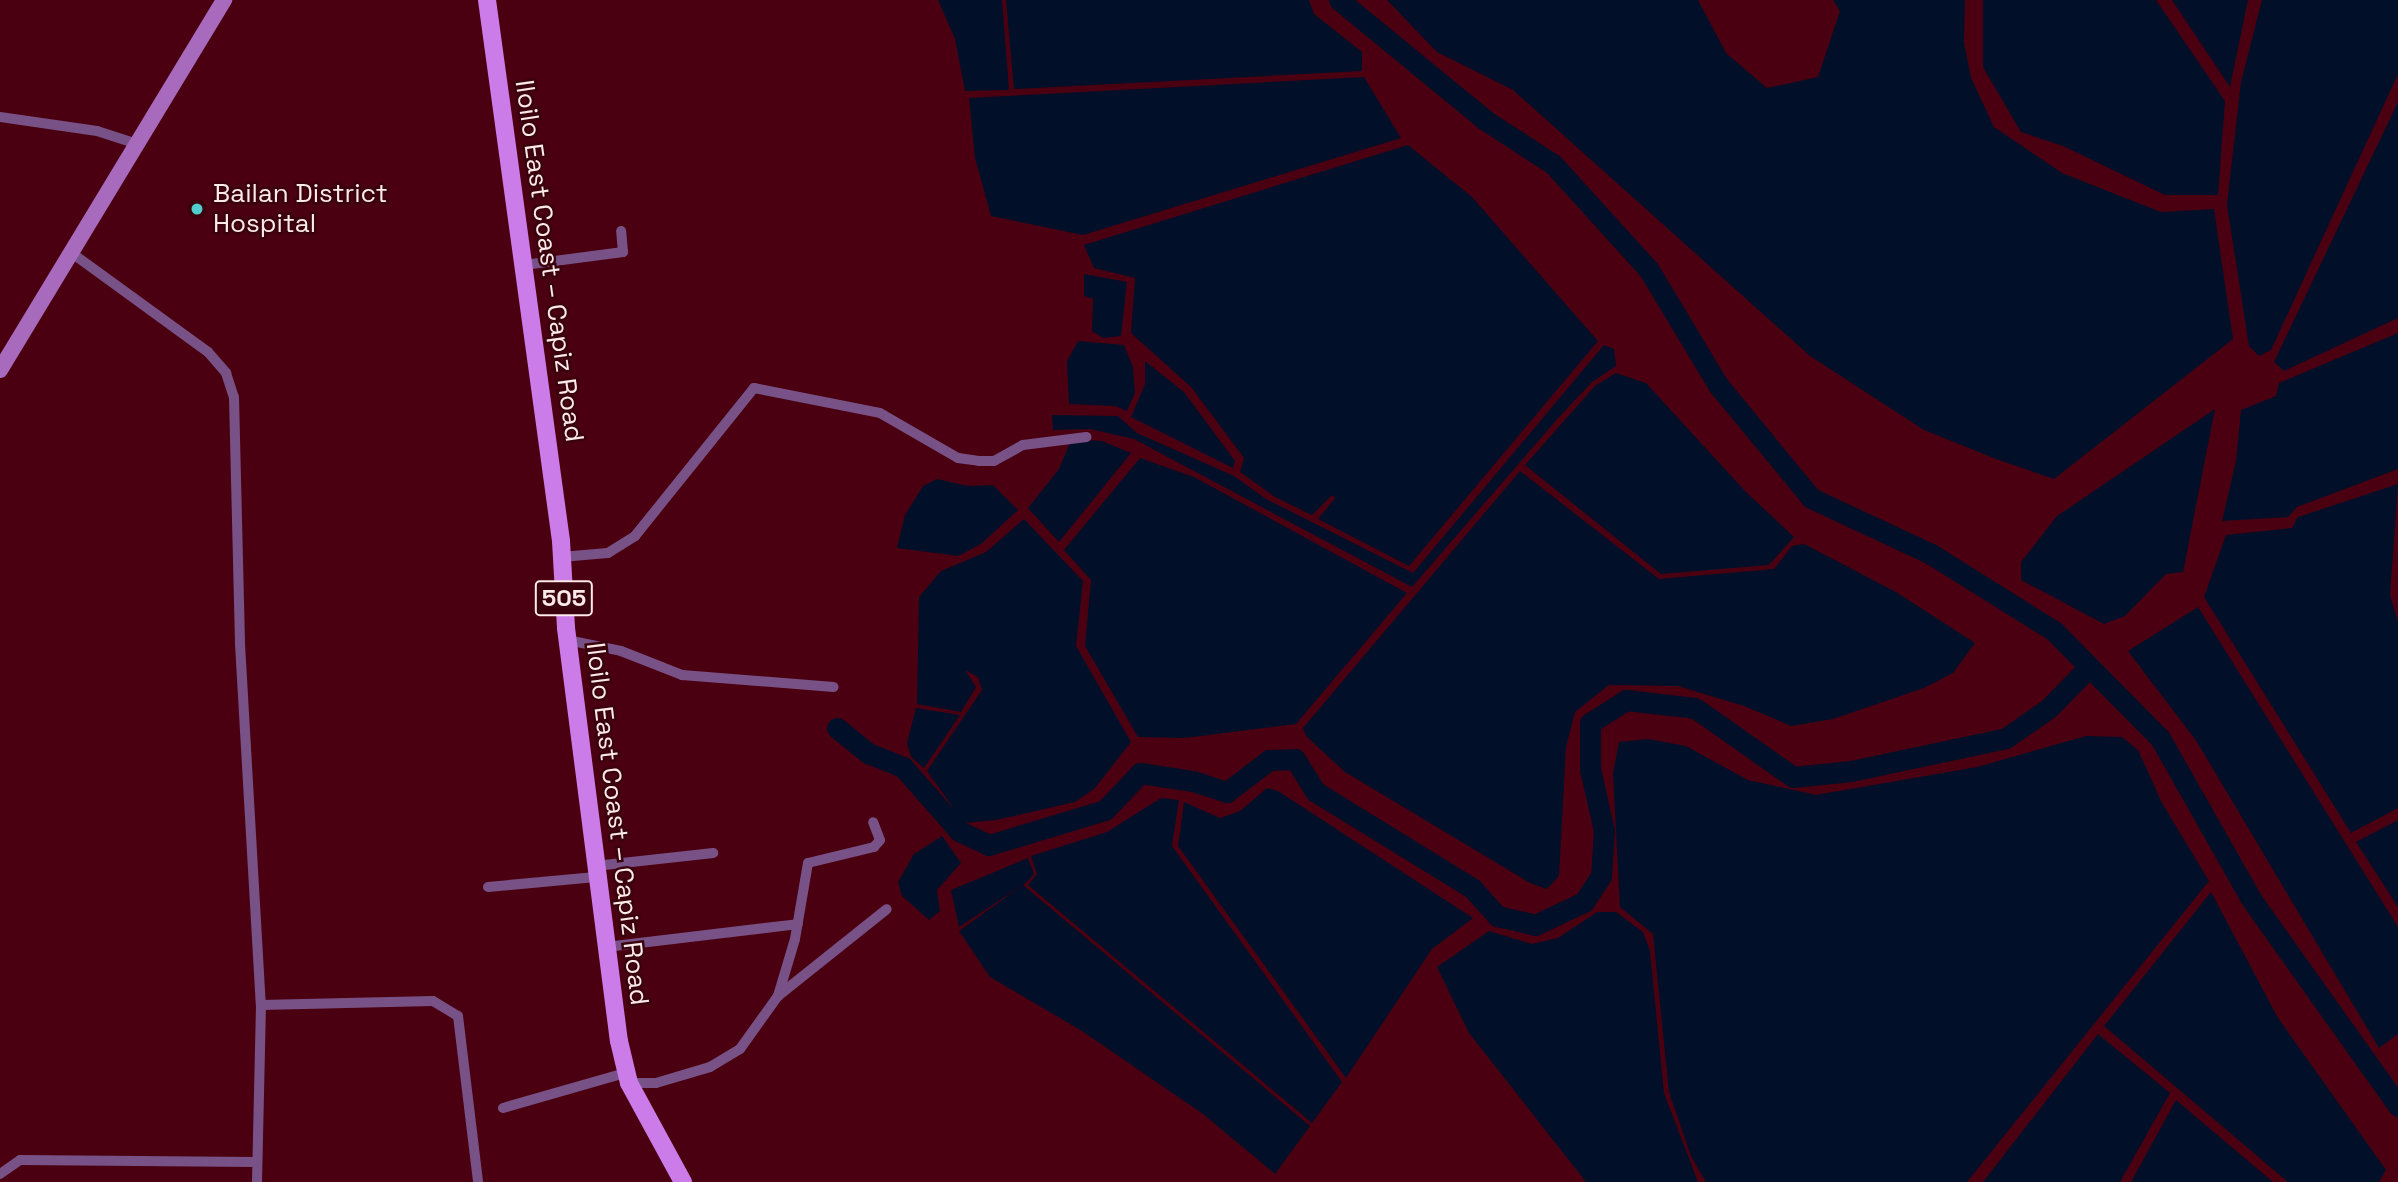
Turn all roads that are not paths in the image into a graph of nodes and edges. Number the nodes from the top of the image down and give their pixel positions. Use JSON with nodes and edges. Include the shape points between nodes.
{"nodes":[{"id":1,"x":224,"y":0,"type":"edge"},
{"id":2,"x":486,"y":0,"type":"edge"},
{"id":3,"x":0,"y":117,"type":"edge"},
{"id":4,"x":135,"y":143,"type":"junction"},
{"id":5,"x":621,"y":231,"type":"dead end"},
{"id":6,"x":69,"y":251,"type":"junction"},
{"id":7,"x":524,"y":265,"type":"junction"},
{"id":8,"x":0,"y":370,"type":"edge"},
{"id":9,"x":1086,"y":437,"type":"dead end"},
{"id":10,"x":561,"y":557,"type":"junction"},
{"id":11,"x":567,"y":640,"type":"junction"},
{"id":12,"x":834,"y":687,"type":"dead end"},
{"id":13,"x":873,"y":822,"type":"dead end"},
{"id":14,"x":713,"y":853,"type":"dead end"},
{"id":15,"x":595,"y":871,"type":"junction"},
{"id":16,"x":488,"y":887,"type":"dead end"},
{"id":17,"x":887,"y":909,"type":"dead end"},
{"id":18,"x":798,"y":924,"type":"junction"},
{"id":19,"x":606,"y":947,"type":"junction"},
{"id":20,"x":778,"y":996,"type":"junction"},
{"id":21,"x":261,"y":1005,"type":"junction"},
{"id":22,"x":627,"y":1078,"type":"junction"},
{"id":23,"x":503,"y":1108,"type":"dead end"},
{"id":24,"x":255,"y":1162,"type":"junction"},
{"id":25,"x":0,"y":1174,"type":"edge"},
{"id":26,"x":257,"y":1182,"type":"edge"},
{"id":27,"x":478,"y":1182,"type":"edge"},
{"id":28,"x":683,"y":1182,"type":"edge"}],
"edges":[{"from":1,"to":4,"type":"main road"},
{"from":2,"to":7,"type":"main road","name":"Iloilo East Coast – Capiz Road","number":"505"},
{"from":3,"to":4,"type":"street","via":[[97,131]]},
{"from":4,"to":6,"type":"main road"},
{"from":5,"to":7,"type":"street","via":[[623,252]]},
{"from":6,"to":8,"type":"main road"},
{"from":6,"to":21,"type":"street","via":[[208,352],[226,373],[234,397],[240,644]]},
{"from":7,"to":10,"type":"main road","name":"Iloilo East Coast – Capiz Road","number":"505"},
{"from":9,"to":10,"type":"street","via":[[1023,445],[994,461],[979,461],[958,457],[880,413],[754,388],[635,536],[608,553]]},
{"from":10,"to":11,"type":"main road","name":"Iloilo East Coast – Capiz Road","number":"505"},
{"from":11,"to":12,"type":"street","via":[[621,651],[682,675]]},
{"from":11,"to":15,"type":"main road","name":"Iloilo East Coast – Capiz Road","number":"505"},
{"from":13,"to":18,"type":"street","via":[[880,840],[874,847],[808,863]]},
{"from":14,"to":15,"type":"street"},
{"from":15,"to":16,"type":"street"},
{"from":15,"to":19,"type":"main road","name":"Iloilo East Coast – Capiz Road","number":"505"},
{"from":17,"to":20,"type":"street"},
{"from":18,"to":19,"type":"street"},
{"from":18,"to":20,"type":"street"},
{"from":19,"to":22,"type":"main road","name":"Iloilo East Coast – Capiz Road","number":"505"},
{"from":20,"to":22,"type":"street","via":[[740,1049],[710,1067],[656,1083]]},
{"from":21,"to":24,"type":"street"},
{"from":21,"to":27,"type":"street","via":[[433,1001],[458,1016]]},
{"from":22,"to":23,"type":"street"},
{"from":22,"to":28,"type":"main road","name":"Iloilo East Coast – Capiz Road","number":"505"},
{"from":24,"to":25,"type":"street","via":[[20,1160]]},
{"from":24,"to":26,"type":"street"}]}
